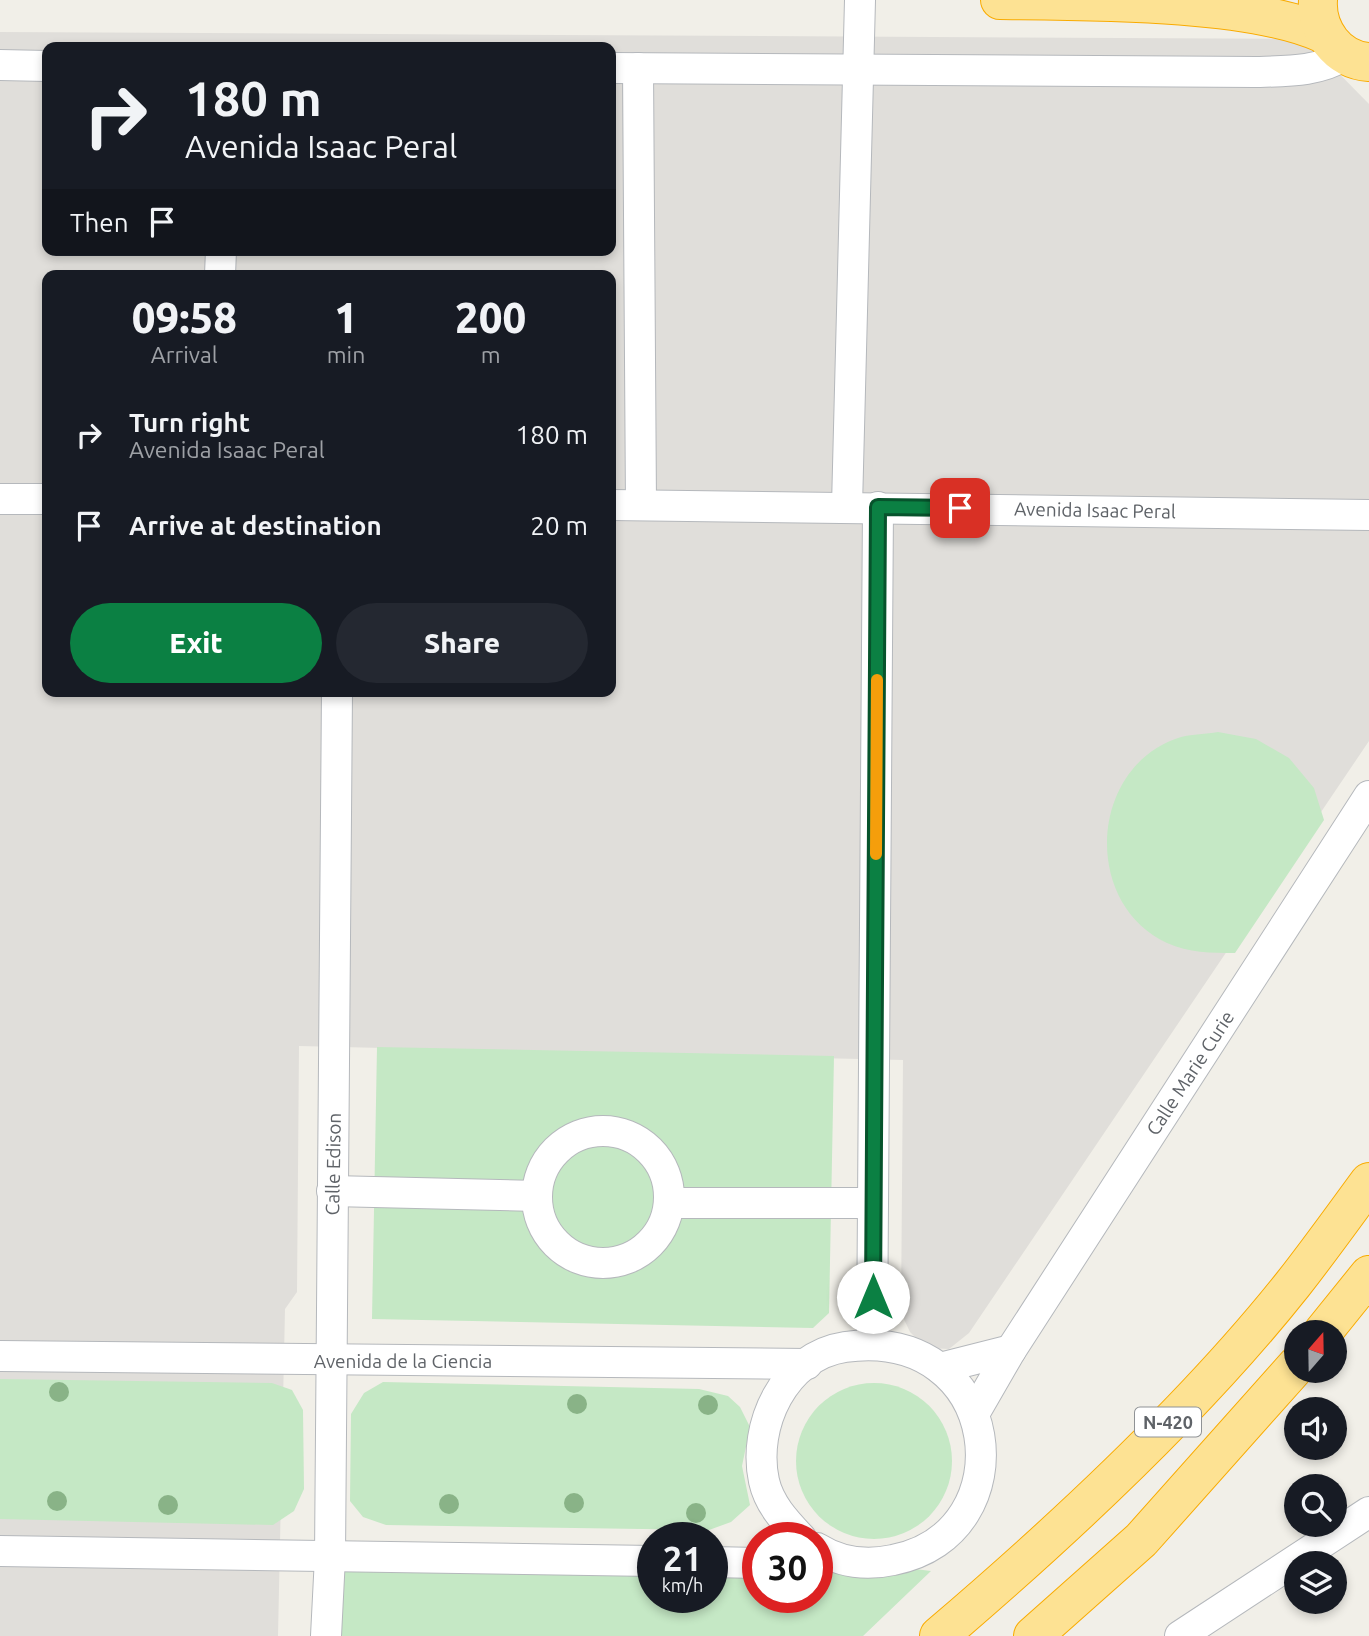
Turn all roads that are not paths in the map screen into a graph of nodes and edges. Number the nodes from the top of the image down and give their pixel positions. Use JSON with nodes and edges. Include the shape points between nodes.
{"nodes":[{"id":1,"x":860,"y":0,"type":"edge"},
{"id":2,"x":1000,"y":0,"type":"edge"},
{"id":3,"x":1201,"y":1,"type":"edge"},
{"id":4,"x":1348,"y":47,"type":"edge"},
{"id":5,"x":0,"y":65,"type":"edge"},
{"id":6,"x":42,"y":66,"type":"edge"},
{"id":7,"x":624,"y":68,"type":"edge"},
{"id":8,"x":859,"y":71,"type":"junction"},
{"id":9,"x":0,"y":499,"type":"edge"},
{"id":10,"x":42,"y":499,"type":"edge"},
{"id":11,"x":616,"y":505,"type":"edge"},
{"id":12,"x":640,"y":505,"type":"junction"},
{"id":13,"x":847,"y":506,"type":"junction"},
{"id":14,"x":878,"y":507,"type":"junction"},
{"id":15,"x":1369,"y":515,"type":"edge"},
{"id":16,"x":337,"y":697,"type":"edge"},
{"id":17,"x":1369,"y":796,"type":"edge"},
{"id":18,"x":1369,"y":1182,"type":"edge"},
{"id":19,"x":332,"y":1191,"type":"junction"},
{"id":20,"x":537,"y":1196,"type":"junction"},
{"id":21,"x":669,"y":1203,"type":"junction"},
{"id":22,"x":873,"y":1203,"type":"junction"},
{"id":23,"x":1369,"y":1275,"type":"edge"},
{"id":24,"x":1333,"y":1320,"type":"edge"},
{"id":25,"x":872,"y":1343,"type":"junction"},
{"id":26,"x":1011,"y":1350,"type":"junction"},
{"id":27,"x":0,"y":1356,"type":"edge"},
{"id":28,"x":331,"y":1361,"type":"junction"},
{"id":29,"x":807,"y":1364,"type":"junction"},
{"id":30,"x":940,"y":1368,"type":"junction"},
{"id":31,"x":1284,"y":1380,"type":"edge"},
{"id":32,"x":974,"y":1414,"type":"junction"},
{"id":33,"x":1369,"y":1512,"type":"edge"},
{"id":34,"x":786,"y":1522,"type":"edge"},
{"id":35,"x":0,"y":1551,"type":"edge"},
{"id":36,"x":330,"y":1557,"type":"junction"},
{"id":37,"x":833,"y":1557,"type":"edge"},
{"id":38,"x":637,"y":1561,"type":"edge"},
{"id":39,"x":833,"y":1563,"type":"edge"},
{"id":40,"x":863,"y":1564,"type":"junction"},
{"id":41,"x":951,"y":1626,"type":"edge"},
{"id":42,"x":326,"y":1636,"type":"edge"},
{"id":43,"x":926,"y":1636,"type":"edge"},
{"id":44,"x":1033,"y":1636,"type":"edge"},
{"id":45,"x":1180,"y":1636,"type":"edge"}],
"edges":[{"from":1,"to":8,"type":"street"},
{"from":2,"to":3,"type":"highway"},
{"from":3,"to":4,"type":"highway","via":[[1291,19]]},
{"from":4,"to":8,"type":"street","via":[[1331,64],[1307,71]]},
{"from":5,"to":6,"type":"street"},
{"from":7,"to":8,"type":"street"},
{"from":7,"to":12,"type":"street"},
{"from":8,"to":13,"type":"street"},
{"from":9,"to":10,"type":"street"},
{"from":11,"to":12,"type":"street","name":"Avenida Isaac Peral"},
{"from":12,"to":13,"type":"street","name":"Avenida Isaac Peral"},
{"from":13,"to":14,"type":"street","name":"Avenida Isaac Peral"},
{"from":14,"to":15,"type":"street","name":"Avenida Isaac Peral"},
{"from":14,"to":22,"type":"street"},
{"from":16,"to":19,"type":"street","name":"Calle Edison"},
{"from":17,"to":26,"type":"street","name":"Calle Marie Curie"},
{"from":18,"to":41,"type":"highway","number":"N-420","via":[[1292,1285],[1199,1391],[1088,1502]]},
{"from":19,"to":20,"type":"street"},
{"from":19,"to":28,"type":"street","name":"Calle Edison"},
{"from":20,"to":21,"type":"street","via":[[543,1225],[556,1243],[595,1262],[636,1254],[652,1241]]},
{"from":20,"to":21,"type":"street","via":[[538,1180],[548,1159],[564,1142],[585,1133],[608,1131],[646,1147],[660,1163]]},
{"from":21,"to":22,"type":"street"},
{"from":22,"to":25,"type":"street"},
{"from":23,"to":24,"type":"highway"},
{"from":25,"to":29,"type":"street","via":[[838,1348]]},
{"from":25,"to":30,"type":"street","via":[[908,1350]]},
{"from":26,"to":30,"type":"street"},
{"from":26,"to":32,"type":"street","name":"Calle Marie Curie"},
{"from":27,"to":28,"type":"street","name":"Avenida de la Ciencia"},
{"from":28,"to":29,"type":"street","name":"Avenida de la Ciencia"},
{"from":28,"to":36,"type":"street","name":"Calle Edison"},
{"from":29,"to":34,"type":"street","via":[[783,1387],[772,1407],[760,1450],[764,1483]]},
{"from":30,"to":32,"type":"street","via":[[960,1388]]},
{"from":31,"to":44,"type":"highway","number":"N-420","via":[[1141,1541]]},
{"from":32,"to":40,"type":"street","via":[[981,1460],[978,1483],[964,1515],[940,1540],[910,1557]]},
{"from":33,"to":45,"type":"street"},
{"from":35,"to":36,"type":"street"},
{"from":36,"to":38,"type":"street"},
{"from":36,"to":42,"type":"street","name":"Calle Edison"},
{"from":37,"to":40,"type":"street"},
{"from":39,"to":40,"type":"street"},
{"from":41,"to":43,"type":"highway"}]}
